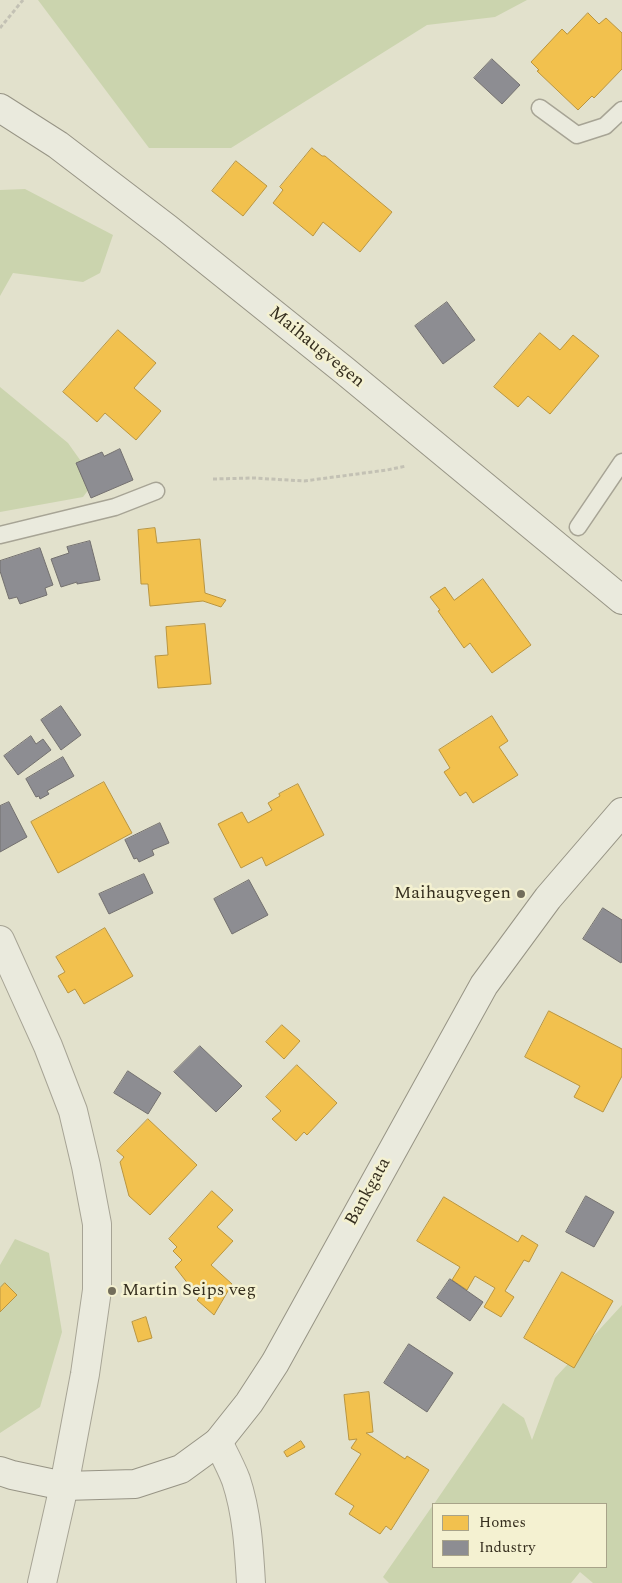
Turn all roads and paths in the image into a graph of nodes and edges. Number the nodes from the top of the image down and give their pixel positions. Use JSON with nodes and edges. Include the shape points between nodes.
{"nodes":[{"id":1,"x":24,"y":0,"type":"edge"},
{"id":2,"x":0,"y":28,"type":"edge"},
{"id":3,"x":0,"y":108,"type":"edge"},
{"id":4,"x":540,"y":108,"type":"dead end"},
{"id":5,"x":622,"y":110,"type":"edge"},
{"id":6,"x":622,"y":462,"type":"edge"},
{"id":7,"x":387,"y":470,"type":"dead end"},
{"id":8,"x":213,"y":479,"type":"dead end"},
{"id":9,"x":156,"y":491,"type":"dead end"},
{"id":10,"x":578,"y":527,"type":"dead end"},
{"id":11,"x":0,"y":535,"type":"edge"},
{"id":12,"x":622,"y":600,"type":"edge"},
{"id":13,"x":622,"y":812,"type":"edge"},
{"id":14,"x":0,"y":940,"type":"edge"},
{"id":15,"x":218,"y":1442,"type":"junction"},
{"id":16,"x":0,"y":1471,"type":"edge"},
{"id":17,"x":64,"y":1486,"type":"junction"},
{"id":18,"x":42,"y":1583,"type":"edge"},
{"id":19,"x":251,"y":1583,"type":"edge"}],
"edges":[{"from":1,"to":2,"type":"path"},
{"from":3,"to":12,"type":"street","name":"Maihaugvegen","via":[[58,145],[160,223]]},
{"from":4,"to":5,"type":"lane","via":[[577,135],[605,126]]},
{"from":6,"to":10,"type":"lane"},
{"from":7,"to":8,"type":"path","via":[[304,481]]},
{"from":9,"to":11,"type":"lane","via":[[115,507]]},
{"from":13,"to":15,"type":"street","name":"Bankgata","via":[[548,898],[484,985],[275,1362],[249,1403]]},
{"from":14,"to":17,"type":"street","via":[[48,1046],[73,1111],[97,1224],[97,1290]]},
{"from":15,"to":17,"type":"street","name":"Bankgata","via":[[181,1469],[135,1484]]},
{"from":15,"to":19,"type":"street","via":[[240,1493],[249,1543]]},
{"from":16,"to":17,"type":"street","name":"Bankgata"},
{"from":17,"to":18,"type":"street"}]}
